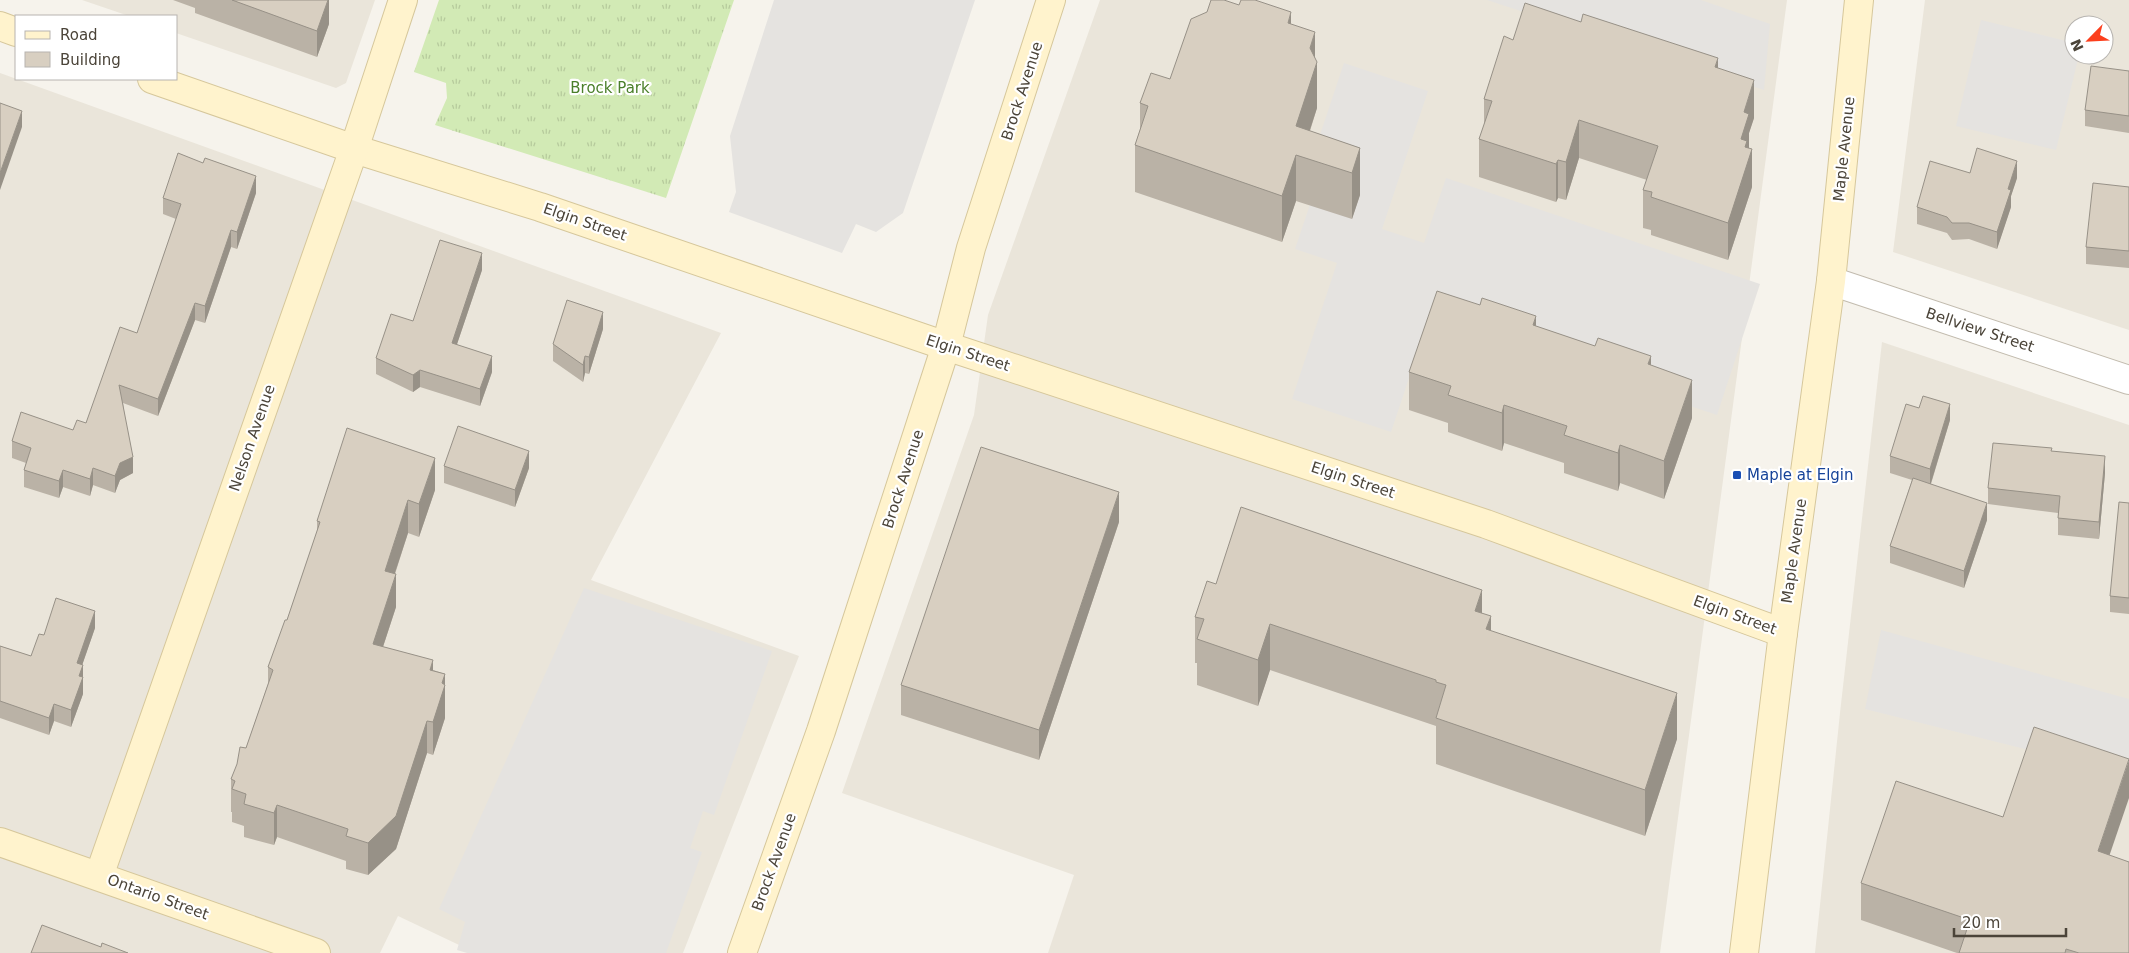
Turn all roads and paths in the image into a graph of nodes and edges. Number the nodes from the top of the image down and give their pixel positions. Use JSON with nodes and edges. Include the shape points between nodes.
{"nodes":[{"id":1,"x":402,"y":0,"type":"edge"},
{"id":2,"x":1051,"y":0,"type":"edge"},
{"id":3,"x":1859,"y":0,"type":"edge"},
{"id":4,"x":0,"y":26,"type":"edge"},
{"id":5,"x":15,"y":32,"type":"edge"},
{"id":6,"x":155,"y":80,"type":"edge"},
{"id":7,"x":354,"y":149,"type":"junction"},
{"id":8,"x":1831,"y":281,"type":"junction"},
{"id":9,"x":946,"y":346,"type":"junction"},
{"id":10,"x":2129,"y":380,"type":"edge"},
{"id":11,"x":1783,"y":632,"type":"junction"},
{"id":12,"x":0,"y":842,"type":"edge"},
{"id":13,"x":99,"y":876,"type":"junction"},
{"id":14,"x":316,"y":953,"type":"edge"},
{"id":15,"x":742,"y":953,"type":"edge"},
{"id":16,"x":1744,"y":953,"type":"edge"}],
"edges":[{"from":1,"to":7,"type":"street","name":"Nelson Avenue"},
{"from":2,"to":9,"type":"street","name":"Brock Avenue","via":[[972,248]]},
{"from":3,"to":8,"type":"street","name":"Maple Avenue"},
{"from":4,"to":5,"type":"street"},
{"from":6,"to":7,"type":"street","name":"Elgin Street"},
{"from":7,"to":9,"type":"street","name":"Elgin Street","via":[[540,207]]},
{"from":7,"to":13,"type":"street","name":"Nelson Avenue"},
{"from":8,"to":10,"type":"street","name":"Bellview Street"},
{"from":8,"to":11,"type":"street","name":"Maple Avenue"},
{"from":9,"to":11,"type":"street","name":"Elgin Street","via":[[1486,524]]},
{"from":9,"to":15,"type":"street","name":"Brock Avenue","via":[[821,731]]},
{"from":11,"to":16,"type":"street","name":"Maple Avenue"},
{"from":12,"to":13,"type":"street","name":"Ontario Street"},
{"from":13,"to":14,"type":"street","name":"Ontario Street"}]}
